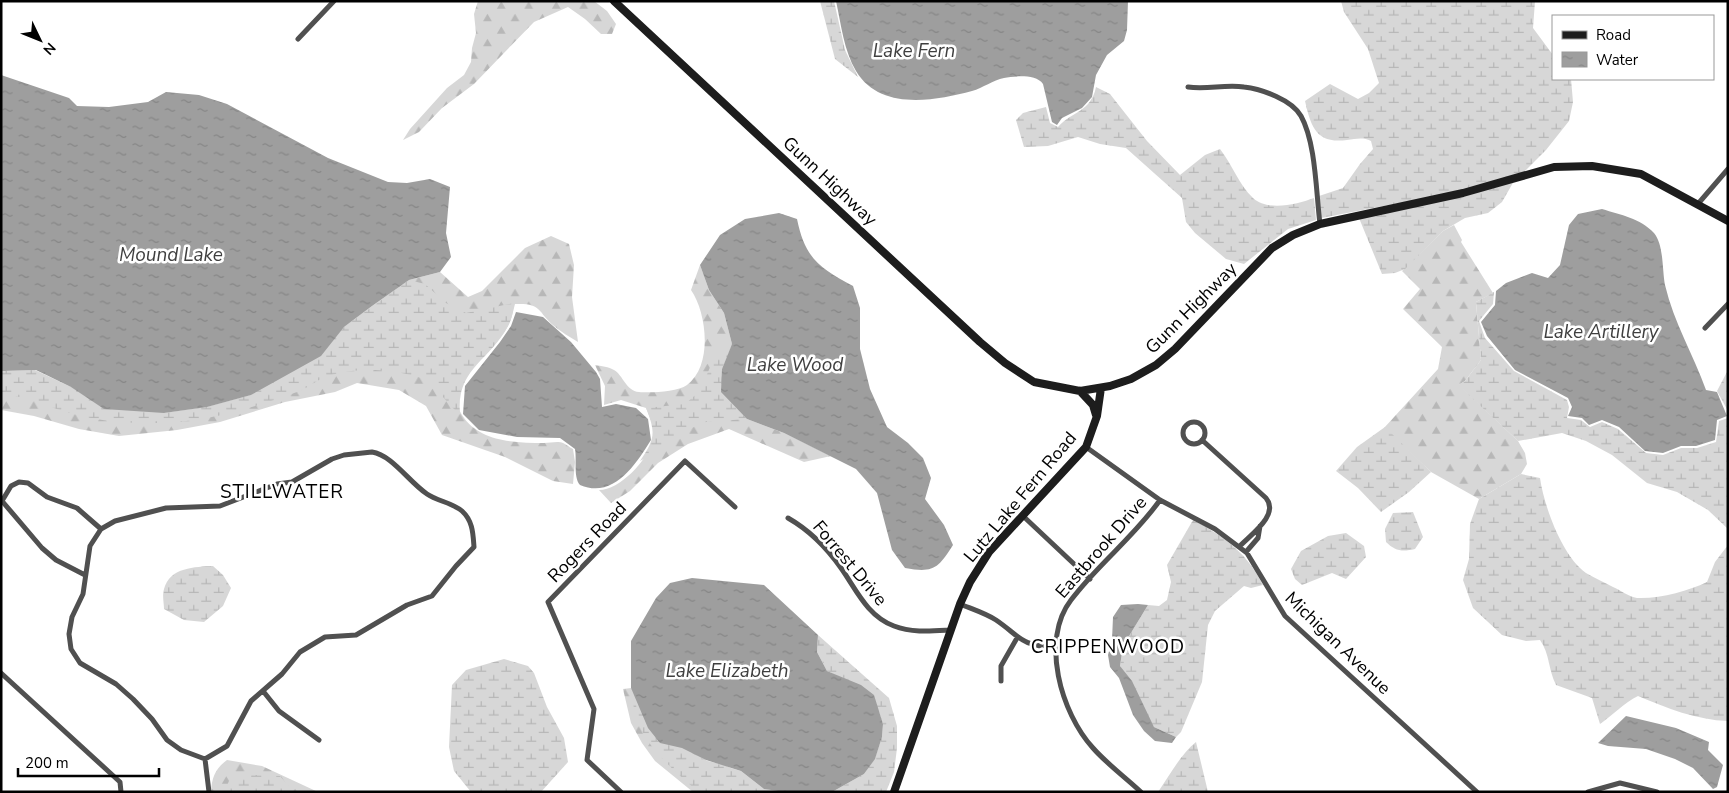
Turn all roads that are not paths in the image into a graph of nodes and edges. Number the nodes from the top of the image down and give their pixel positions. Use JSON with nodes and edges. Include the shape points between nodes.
{"nodes":[{"id":1,"x":334,"y":1,"type":"edge"},
{"id":2,"x":608,"y":1,"type":"edge"},
{"id":3,"x":614,"y":1,"type":"edge"},
{"id":4,"x":636,"y":23,"type":"junction"},
{"id":5,"x":298,"y":39,"type":"dead end"},
{"id":6,"x":1188,"y":87,"type":"dead end"},
{"id":7,"x":1728,"y":169,"type":"edge"},
{"id":8,"x":1697,"y":205,"type":"junction"},
{"id":9,"x":1728,"y":221,"type":"edge"},
{"id":10,"x":1320,"y":224,"type":"junction"},
{"id":11,"x":1728,"y":304,"type":"edge"},
{"id":12,"x":1706,"y":328,"type":"dead end"},
{"id":13,"x":1101,"y":388,"type":"junction"},
{"id":14,"x":1080,"y":390,"type":"junction"},
{"id":15,"x":1097,"y":416,"type":"junction"},
{"id":16,"x":1202,"y":440,"type":"junction"},
{"id":17,"x":1086,"y":447,"type":"junction"},
{"id":18,"x":1160,"y":500,"type":"junction"},
{"id":19,"x":1,"y":501,"type":"edge"},
{"id":20,"x":735,"y":507,"type":"dead end"},
{"id":21,"x":1023,"y":516,"type":"junction"},
{"id":22,"x":788,"y":518,"type":"dead end"},
{"id":23,"x":1260,"y":526,"type":"junction"},
{"id":24,"x":101,"y":529,"type":"junction"},
{"id":25,"x":1239,"y":547,"type":"junction"},
{"id":26,"x":1246,"y":552,"type":"junction"},
{"id":27,"x":85,"y":575,"type":"junction"},
{"id":28,"x":1090,"y":579,"type":"junction"},
{"id":29,"x":960,"y":604,"type":"junction"},
{"id":30,"x":951,"y":630,"type":"junction"},
{"id":31,"x":1017,"y":638,"type":"junction"},
{"id":32,"x":1054,"y":647,"type":"junction"},
{"id":33,"x":1,"y":672,"type":"edge"},
{"id":34,"x":1001,"y":681,"type":"dead end"},
{"id":35,"x":263,"y":692,"type":"junction"},
{"id":36,"x":319,"y":740,"type":"dead end"},
{"id":37,"x":204,"y":759,"type":"junction"},
{"id":38,"x":121,"y":792,"type":"edge"},
{"id":39,"x":209,"y":792,"type":"edge"},
{"id":40,"x":621,"y":792,"type":"edge"},
{"id":41,"x":894,"y":792,"type":"edge"},
{"id":42,"x":1141,"y":792,"type":"edge"},
{"id":43,"x":1477,"y":792,"type":"edge"},
{"id":44,"x":1588,"y":792,"type":"edge"},
{"id":45,"x":1657,"y":792,"type":"edge"}],
"edges":[{"from":1,"to":5,"type":"street"},
{"from":2,"to":4,"type":"main road","name":"Gunn Highway"},
{"from":3,"to":4,"type":"main road","name":"Gunn Highway"},
{"from":4,"to":14,"type":"main road","name":"Gunn Highway","via":[[1005,363],[1034,382]]},
{"from":6,"to":10,"type":"street","via":[[1246,87],[1285,102],[1300,115],[1310,141]]},
{"from":7,"to":8,"type":"street"},
{"from":8,"to":9,"type":"main road","name":"Gunn Highway"},
{"from":8,"to":10,"type":"main road","name":"Gunn Highway","via":[[1641,174],[1592,166],[1554,167],[1463,193]]},
{"from":10,"to":13,"type":"main road","name":"Gunn Highway","via":[[1272,248],[1156,365],[1131,379]]},
{"from":11,"to":12,"type":"street"},
{"from":13,"to":14,"type":"main road","name":"Gunn Highway"},
{"from":13,"to":15,"type":"main road","name":"Lutz Lake Fern Road"},
{"from":14,"to":15,"type":"main road","via":[[1093,405]]},
{"from":15,"to":17,"type":"main road","name":"Lutz Lake Fern Road"},
{"from":16,"to":16,"type":"street","via":[[1193,443],[1186,440],[1184,431],[1187,425],[1200,424],[1204,430]]},
{"from":16,"to":23,"type":"street","via":[[1269,502],[1271,511]]},
{"from":17,"to":18,"type":"street","name":"Michigan Avenue"},
{"from":17,"to":21,"type":"main road","name":"Lutz Lake Fern Road"},
{"from":18,"to":25,"type":"street","name":"Michigan Avenue","via":[[1215,529]]},
{"from":18,"to":28,"type":"street","name":"Eastbrook Drive","via":[[1144,523]]},
{"from":19,"to":24,"type":"street","via":[[11,486],[19,482],[28,483],[47,497],[77,508]]},
{"from":19,"to":27,"type":"street","via":[[42,548],[56,560]]},
{"from":20,"to":40,"type":"street","name":"Rogers Road","via":[[685,461],[548,602],[594,709],[587,760]]},
{"from":21,"to":28,"type":"street"},
{"from":21,"to":29,"type":"main road","name":"Lutz Lake Fern Road","via":[[989,552]]},
{"from":22,"to":30,"type":"street","name":"Forrest Drive","via":[[810,532],[824,547],[878,618],[894,626],[922,631]]},
{"from":23,"to":25,"type":"street"},
{"from":23,"to":26,"type":"street","via":[[1258,538]]},
{"from":24,"to":27,"type":"street","via":[[90,546]]},
{"from":24,"to":35,"type":"street","via":[[129,517],[166,508],[220,506],[276,484],[292,482],[332,459],[372,452],[380,453],[393,462],[405,477],[428,494],[462,511],[472,525],[474,547],[432,596],[408,605],[356,635],[325,637],[310,645]]},
{"from":25,"to":26,"type":"street","name":"Michigan Avenue"},
{"from":26,"to":43,"type":"street","name":"Michigan Avenue","via":[[1285,616]]},
{"from":27,"to":37,"type":"street","via":[[83,594],[72,617],[70,634],[71,649],[80,663],[116,684],[133,699],[152,718],[166,740]]},
{"from":28,"to":32,"type":"street","name":"Eastbrook Drive","via":[[1063,613]]},
{"from":29,"to":30,"type":"main road","name":"Lutz Lake Fern Road"},
{"from":29,"to":31,"type":"street","via":[[989,616]]},
{"from":30,"to":41,"type":"main road","name":"Lutz Lake Fern Road"},
{"from":31,"to":32,"type":"street","via":[[1036,646]]},
{"from":31,"to":34,"type":"street","via":[[1001,666]]},
{"from":32,"to":42,"type":"street","name":"Eastbrook Drive","via":[[1067,701],[1079,730],[1093,748]]},
{"from":33,"to":38,"type":"street","via":[[116,779],[121,784]]},
{"from":35,"to":36,"type":"street","via":[[279,711]]},
{"from":35,"to":37,"type":"street","via":[[251,701],[227,746]]},
{"from":37,"to":39,"type":"street"},
{"from":44,"to":45,"type":"street","via":[[1620,783]]}]}
